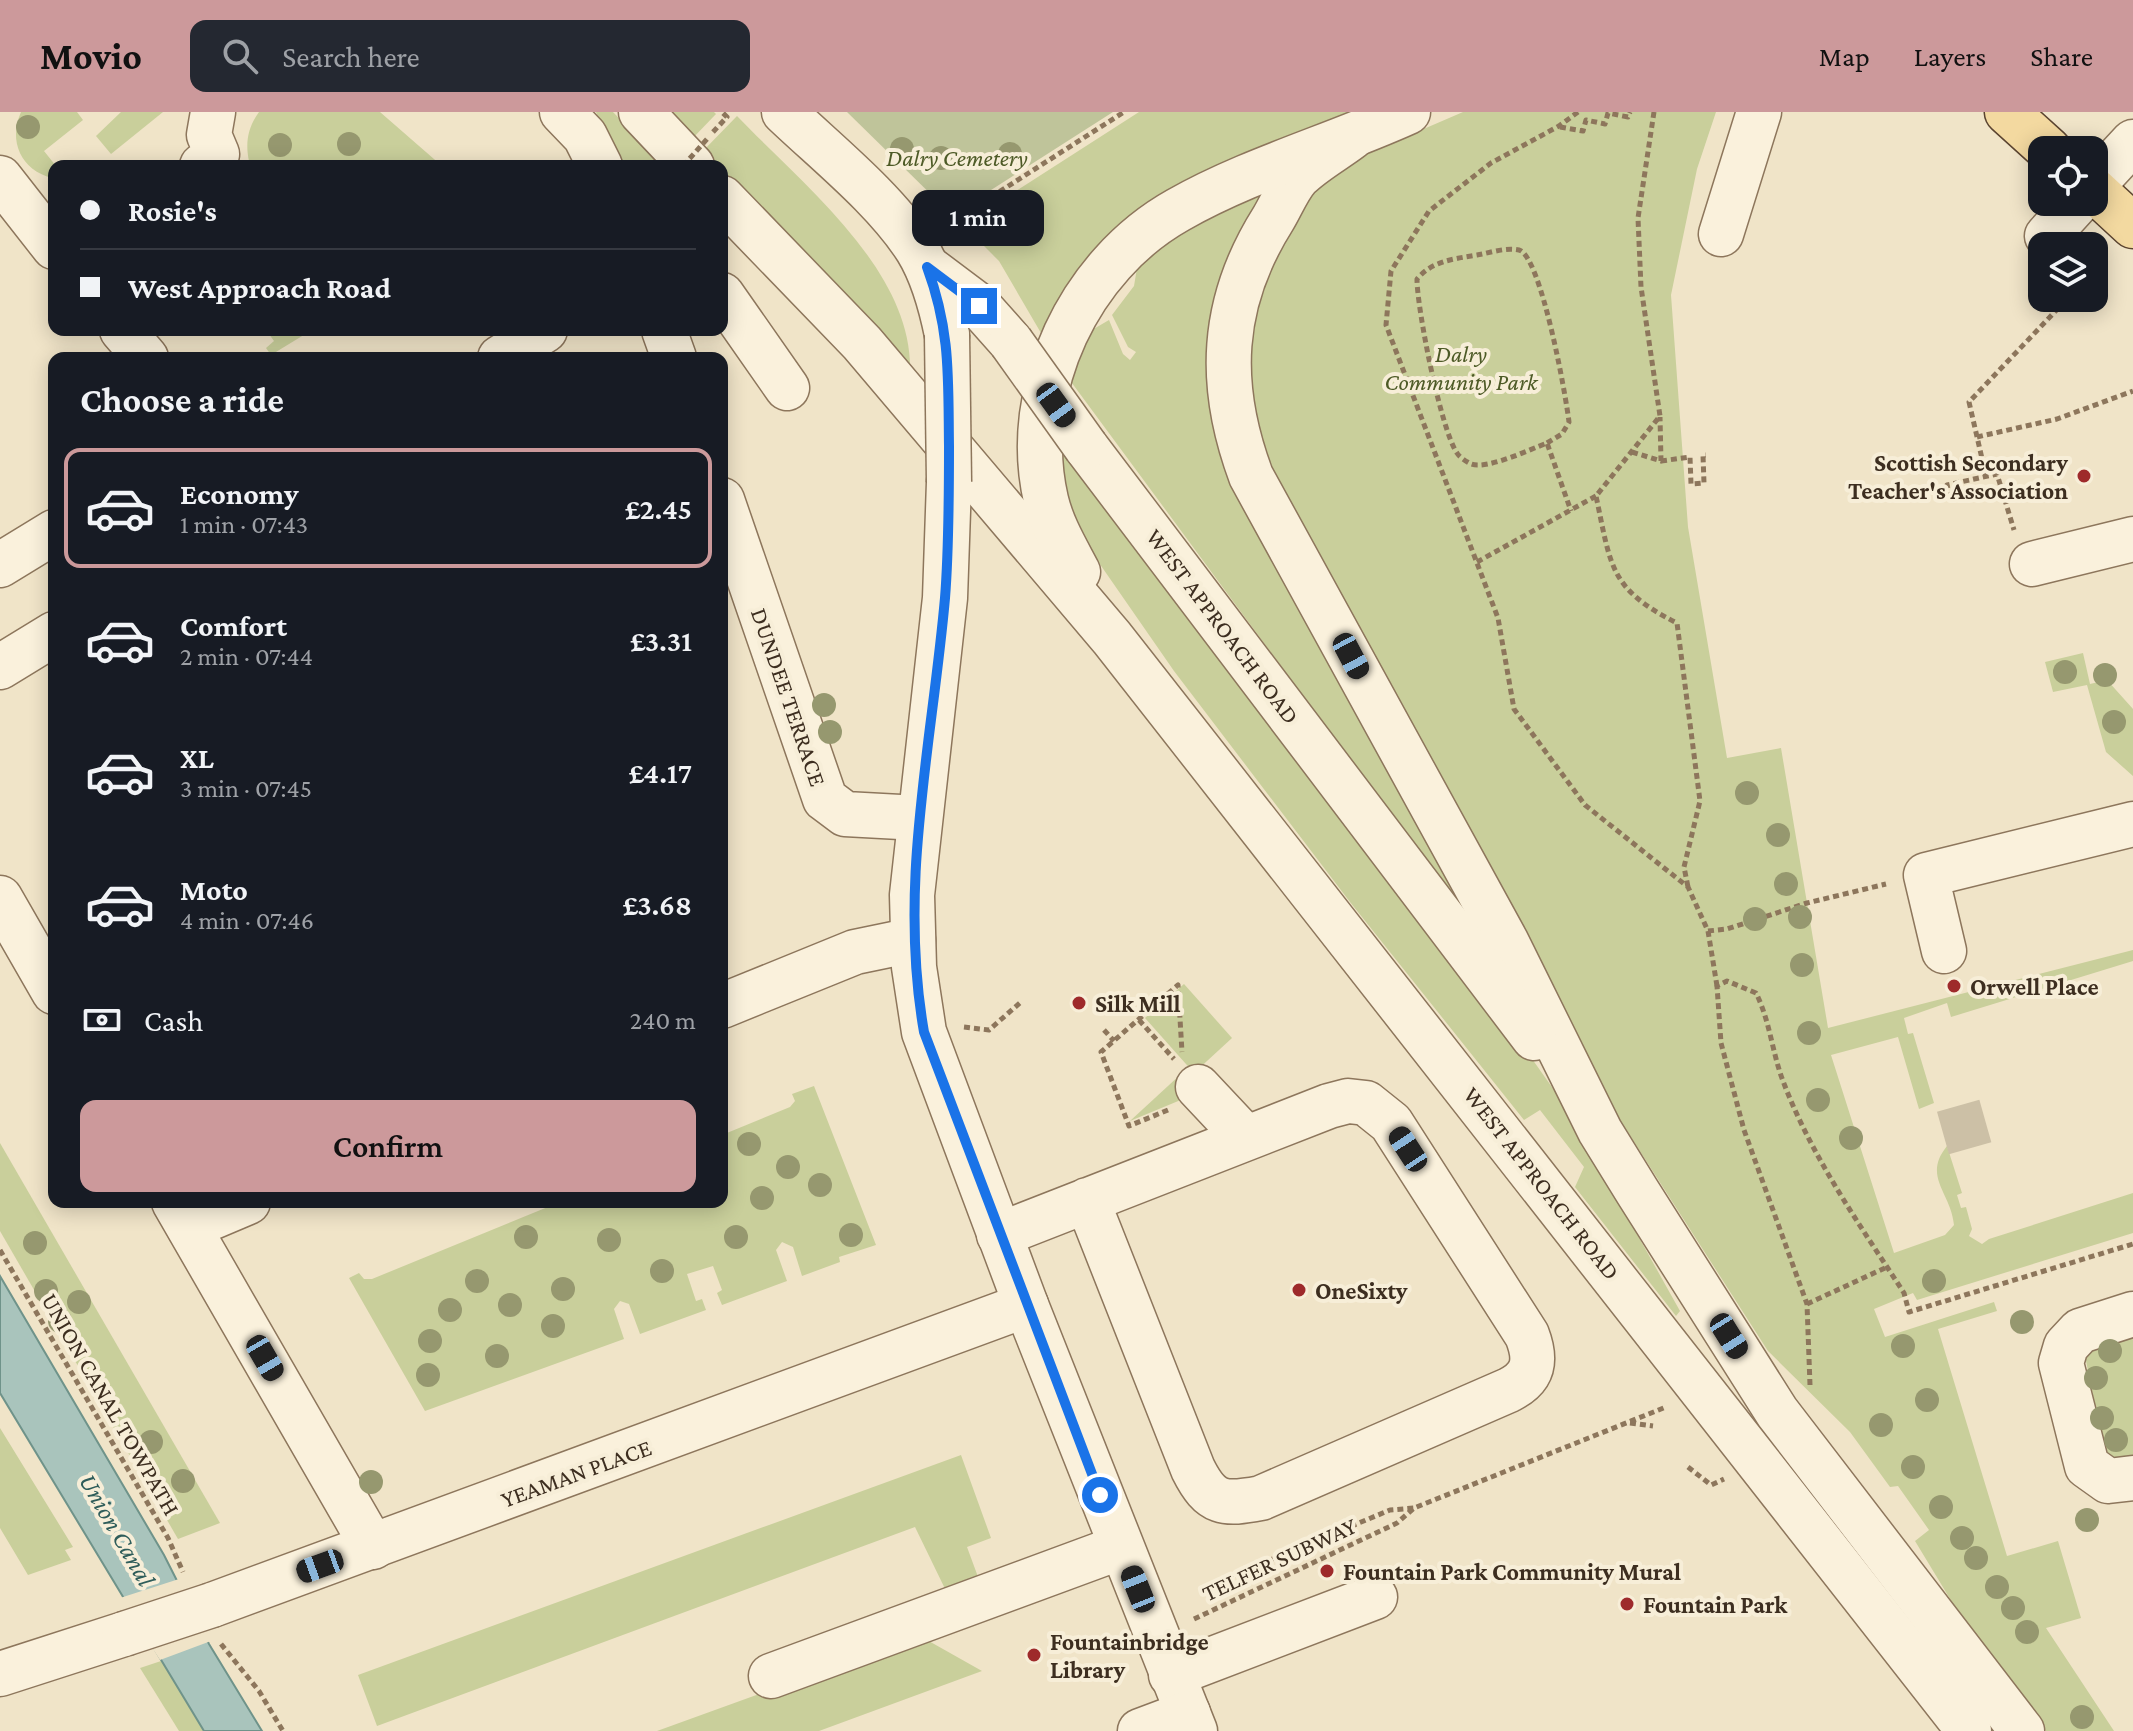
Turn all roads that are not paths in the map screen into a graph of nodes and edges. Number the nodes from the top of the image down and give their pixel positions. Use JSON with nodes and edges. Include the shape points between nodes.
{"nodes":[{"id":1,"x":213,"y":112,"type":"edge"},
{"id":2,"x":562,"y":112,"type":"edge"},
{"id":3,"x":641,"y":112,"type":"edge"},
{"id":4,"x":784,"y":112,"type":"edge"},
{"id":5,"x":1408,"y":112,"type":"edge"},
{"id":6,"x":1759,"y":112,"type":"edge"},
{"id":7,"x":2007,"y":112,"type":"edge"},
{"id":8,"x":2034,"y":136,"type":"edge"},
{"id":9,"x":1352,"y":137,"type":"junction"},
{"id":10,"x":2133,"y":142,"type":"edge"},
{"id":11,"x":700,"y":152,"type":"edge"},
{"id":12,"x":210,"y":160,"type":"edge"},
{"id":13,"x":597,"y":160,"type":"edge"},
{"id":14,"x":2108,"y":169,"type":"edge"},
{"id":15,"x":0,"y":178,"type":"edge"},
{"id":16,"x":2108,"y":203,"type":"edge"},
{"id":17,"x":728,"y":204,"type":"edge"},
{"id":18,"x":2065,"y":216,"type":"edge"},
{"id":19,"x":2133,"y":226,"type":"edge"},
{"id":20,"x":2051,"y":232,"type":"edge"},
{"id":21,"x":1721,"y":234,"type":"dead end"},
{"id":22,"x":48,"y":239,"type":"edge"},
{"id":23,"x":927,"y":267,"type":"junction"},
{"id":24,"x":728,"y":304,"type":"edge"},
{"id":25,"x":127,"y":336,"type":"edge"},
{"id":26,"x":535,"y":336,"type":"edge"},
{"id":27,"x":141,"y":352,"type":"edge"},
{"id":28,"x":510,"y":352,"type":"edge"},
{"id":29,"x":787,"y":388,"type":"dead end"},
{"id":30,"x":728,"y":517,"type":"edge"},
{"id":31,"x":48,"y":536,"type":"edge"},
{"id":32,"x":2133,"y":539,"type":"edge"},
{"id":33,"x":2032,"y":564,"type":"dead end"},
{"id":34,"x":0,"y":565,"type":"edge"},
{"id":35,"x":48,"y":638,"type":"edge"},
{"id":36,"x":1112,"y":638,"type":"junction"},
{"id":37,"x":0,"y":667,"type":"edge"},
{"id":38,"x":919,"y":818,"type":"junction"},
{"id":39,"x":2133,"y":824,"type":"edge"},
{"id":40,"x":0,"y":898,"type":"edge"},
{"id":41,"x":913,"y":940,"type":"junction"},
{"id":42,"x":1944,"y":951,"type":"dead end"},
{"id":43,"x":48,"y":982,"type":"edge"},
{"id":44,"x":728,"y":1004,"type":"edge"},
{"id":45,"x":1192,"y":1077,"type":"road end"},
{"id":46,"x":1600,"y":1131,"type":"junction"},
{"id":47,"x":1245,"y":1137,"type":"junction"},
{"id":48,"x":1087,"y":1200,"type":"junction"},
{"id":49,"x":215,"y":1208,"type":"edge"},
{"id":50,"x":182,"y":1214,"type":"edge"},
{"id":51,"x":999,"y":1235,"type":"junction"},
{"id":52,"x":1026,"y":1305,"type":"junction"},
{"id":53,"x":2133,"y":1314,"type":"edge"},
{"id":54,"x":2133,"y":1478,"type":"edge"},
{"id":55,"x":373,"y":1547,"type":"junction"},
{"id":56,"x":1121,"y":1547,"type":"junction"},
{"id":57,"x":1375,"y":1597,"type":"dead end"},
{"id":58,"x":0,"y":1674,"type":"edge"},
{"id":59,"x":771,"y":1676,"type":"dead end"},
{"id":60,"x":1178,"y":1689,"type":"edge"},
{"id":61,"x":1140,"y":1731,"type":"edge"},
{"id":62,"x":1969,"y":1731,"type":"edge"},
{"id":63,"x":2022,"y":1731,"type":"edge"}],
"edges":[{"from":1,"to":12,"type":"street","via":[[209,135],[217,154]]},
{"from":2,"to":13,"type":"street","via":[[585,136]]},
{"from":3,"to":11,"type":"street"},
{"from":4,"to":23,"type":"street","via":[[881,207]]},
{"from":5,"to":9,"type":"street","name":"WEST APPROACH ROAD"},
{"from":6,"to":21,"type":"street"},
{"from":7,"to":8,"type":"main road"},
{"from":9,"to":36,"type":"street","name":"WEST APPROACH ROAD","via":[[1203,196],[1151,227],[1096,282],[1070,324],[1049,377],[1041,479],[1056,530]]},
{"from":9,"to":46,"type":"street","name":"WEST APPROACH ROAD","via":[[1298,178],[1246,272],[1228,348],[1238,442],[1251,476],[1514,955]]},
{"from":10,"to":14,"type":"street"},
{"from":15,"to":22,"type":"street"},
{"from":16,"to":19,"type":"main road"},
{"from":17,"to":36,"type":"street","name":"WEST APPROACH ROAD","via":[[862,343]]},
{"from":18,"to":20,"type":"street"},
{"from":23,"to":38,"type":"street","bridge":true,"via":[[947,335],[949,482],[945,598]]},
{"from":23,"to":46,"type":"street","name":"WEST APPROACH ROAD","bridge":true,"via":[[979,306],[1011,342]]},
{"from":24,"to":29,"type":"street"},
{"from":25,"to":27,"type":"street"},
{"from":26,"to":28,"type":"street"},
{"from":30,"to":38,"type":"street","name":"DUNDEE TERRACE","via":[[825,799],[845,814]]},
{"from":31,"to":34,"type":"street"},
{"from":32,"to":33,"type":"street"},
{"from":35,"to":37,"type":"street"},
{"from":36,"to":62,"type":"street","name":"WEST APPROACH ROAD"},
{"from":38,"to":41,"type":"street"},
{"from":39,"to":42,"type":"street","via":[[1926,875]]},
{"from":40,"to":43,"type":"street"},
{"from":41,"to":44,"type":"street","via":[[855,952]]},
{"from":41,"to":51,"type":"street","via":[[924,1032]]},
{"from":45,"to":47,"type":"street"},
{"from":46,"to":63,"type":"street","name":"WEST APPROACH ROAD","via":[[1777,1412]]},
{"from":47,"to":48,"type":"street"},
{"from":47,"to":48,"type":"street","via":[[1348,1101],[1379,1110],[1527,1335],[1535,1354],[1523,1383],[1261,1498],[1217,1500],[1193,1469]]},
{"from":48,"to":51,"type":"street"},
{"from":49,"to":50,"type":"street"},
{"from":50,"to":55,"type":"street"},
{"from":51,"to":52,"type":"street"},
{"from":52,"to":55,"type":"street","name":"YEAMAN PLACE"},
{"from":52,"to":56,"type":"street"},
{"from":53,"to":54,"type":"street","via":[[2080,1331],[2066,1346],[2061,1363],[2087,1466],[2108,1481]]},
{"from":55,"to":58,"type":"street","name":"YEAMAN PLACE","bridge":true},
{"from":56,"to":59,"type":"street"},
{"from":56,"to":60,"type":"street"},
{"from":57,"to":60,"type":"street"},
{"from":60,"to":61,"type":"street"}]}
